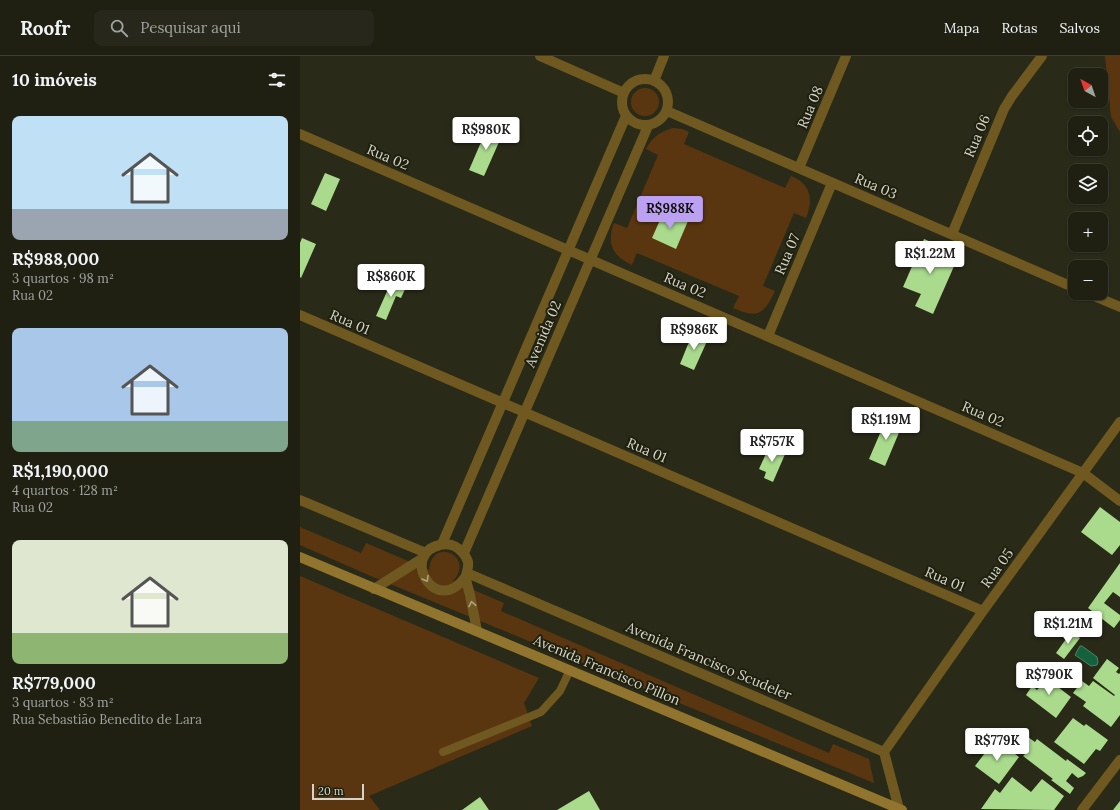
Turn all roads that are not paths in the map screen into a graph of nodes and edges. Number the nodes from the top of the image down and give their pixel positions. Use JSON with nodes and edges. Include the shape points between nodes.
{"nodes":[{"id":1,"x":540,"y":56,"type":"edge"},
{"id":2,"x":664,"y":56,"type":"edge"},
{"id":3,"x":846,"y":56,"type":"edge"},
{"id":4,"x":1042,"y":56,"type":"edge"},
{"id":5,"x":654,"y":81,"type":"junction"},
{"id":6,"x":624,"y":92,"type":"junction"},
{"id":7,"x":667,"y":111,"type":"junction"},
{"id":8,"x":626,"y":116,"type":"junction"},
{"id":9,"x":648,"y":126,"type":"junction"},
{"id":10,"x":300,"y":134,"type":"edge"},
{"id":11,"x":799,"y":168,"type":"junction"},
{"id":12,"x":832,"y":183,"type":"junction"},
{"id":13,"x":952,"y":234,"type":"junction"},
{"id":14,"x":569,"y":250,"type":"junction"},
{"id":15,"x":590,"y":259,"type":"junction"},
{"id":16,"x":1068,"y":285,"type":"edge"},
{"id":17,"x":1104,"y":300,"type":"edge"},
{"id":18,"x":1120,"y":307,"type":"edge"},
{"id":19,"x":300,"y":315,"type":"edge"},
{"id":20,"x":768,"y":336,"type":"junction"},
{"id":21,"x":503,"y":403,"type":"junction"},
{"id":22,"x":524,"y":412,"type":"junction"},
{"id":23,"x":1120,"y":422,"type":"edge"},
{"id":24,"x":1083,"y":473,"type":"junction"},
{"id":25,"x":300,"y":500,"type":"edge"},
{"id":26,"x":1120,"y":501,"type":"edge"},
{"id":27,"x":442,"y":544,"type":"junction"},
{"id":28,"x":464,"y":553,"type":"junction"},
{"id":29,"x":425,"y":556,"type":"junction"},
{"id":30,"x":300,"y":557,"type":"edge"},
{"id":31,"x":467,"y":575,"type":"junction"},
{"id":32,"x":374,"y":589,"type":"junction"},
{"id":33,"x":983,"y":611,"type":"junction"},
{"id":34,"x":477,"y":631,"type":"junction"},
{"id":35,"x":570,"y":670,"type":"junction"},
{"id":36,"x":443,"y":752,"type":"dead end"},
{"id":37,"x":884,"y":752,"type":"junction"},
{"id":38,"x":1120,"y":760,"type":"edge"},
{"id":39,"x":901,"y":809,"type":"edge"},
{"id":40,"x":1082,"y":810,"type":"edge"}],
"edges":[{"from":1,"to":6,"type":"street"},
{"from":2,"to":5,"type":"street"},
{"from":3,"to":11,"type":"street","name":"Rua 08"},
{"from":4,"to":13,"type":"street","name":"Rua 06","via":[[1004,110]]},
{"from":5,"to":6,"type":"street","via":[[636,81]]},
{"from":5,"to":7,"type":"street","via":[[660,84],[667,94]]},
{"from":6,"to":8,"type":"street","via":[[622,105]]},
{"from":7,"to":9,"type":"street","via":[[659,121]]},
{"from":7,"to":11,"type":"street","name":"Rua 03"},
{"from":8,"to":9,"type":"street","via":[[636,124]]},
{"from":8,"to":14,"type":"street","name":"Avenida 02"},
{"from":9,"to":15,"type":"street","name":"Avenida 02"},
{"from":10,"to":14,"type":"street","name":"Rua 02"},
{"from":11,"to":12,"type":"street","name":"Rua 03"},
{"from":12,"to":13,"type":"street","name":"Rua 03"},
{"from":12,"to":20,"type":"street","name":"Rua 07"},
{"from":13,"to":16,"type":"street","name":"Rua 03"},
{"from":14,"to":15,"type":"street","name":"Rua 02"},
{"from":14,"to":21,"type":"street","name":"Avenida 02"},
{"from":15,"to":20,"type":"street","name":"Rua 02"},
{"from":15,"to":22,"type":"street","name":"Avenida 02"},
{"from":17,"to":18,"type":"street"},
{"from":19,"to":21,"type":"street","name":"Rua 01"},
{"from":20,"to":24,"type":"street","name":"Rua 02"},
{"from":21,"to":22,"type":"street","name":"Rua 01"},
{"from":21,"to":27,"type":"street","name":"Avenida 02"},
{"from":22,"to":28,"type":"street","name":"Avenida 02"},
{"from":22,"to":33,"type":"street","name":"Rua 01"},
{"from":23,"to":24,"type":"street","name":"Rua 05"},
{"from":24,"to":26,"type":"street","name":"Rua 02"},
{"from":24,"to":33,"type":"street","name":"Rua 05"},
{"from":25,"to":29,"type":"street"},
{"from":27,"to":28,"type":"street","via":[[454,546]]},
{"from":27,"to":29,"type":"street","via":[[433,547]]},
{"from":28,"to":31,"type":"street"},
{"from":29,"to":31,"type":"street","one_way":true,"via":[[421,567],[423,576],[428,584],[436,588],[444,591],[454,589]]},
{"from":29,"to":32,"type":"street"},
{"from":30,"to":32,"type":"main road","name":"Avenida Francisco Pillon"},
{"from":34,"to":31,"type":"street","one_way":true},
{"from":31,"to":37,"type":"street","name":"Avenida Francisco Scudeler"},
{"from":32,"to":34,"type":"main road","name":"Avenida Francisco Pillon"},
{"from":33,"to":37,"type":"street","name":"Rua 05"},
{"from":34,"to":35,"type":"main road","name":"Avenida Francisco Pillon"},
{"from":35,"to":36,"type":"lane","via":[[560,691],[541,712]]},
{"from":35,"to":39,"type":"main road","name":"Avenida Francisco Pillon"},
{"from":37,"to":39,"type":"street"},
{"from":38,"to":40,"type":"street"}]}
